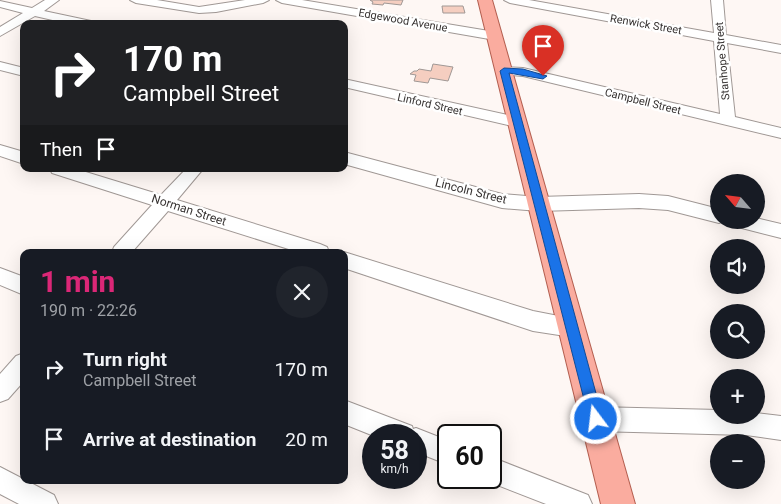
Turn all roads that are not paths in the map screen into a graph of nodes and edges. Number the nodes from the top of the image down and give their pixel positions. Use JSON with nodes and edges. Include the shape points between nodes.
{"nodes":[{"id":1,"x":53,"y":0,"type":"edge"},
{"id":2,"x":136,"y":0,"type":"edge"},
{"id":3,"x":263,"y":0,"type":"edge"},
{"id":4,"x":282,"y":0,"type":"edge"},
{"id":5,"x":484,"y":0,"type":"edge"},
{"id":6,"x":510,"y":0,"type":"edge"},
{"id":7,"x":717,"y":0,"type":"edge"},
{"id":8,"x":0,"y":4,"type":"edge"},
{"id":9,"x":335,"y":9,"type":"junction"},
{"id":10,"x":34,"y":12,"type":"junction"},
{"id":11,"x":326,"y":19,"type":"dead end"},
{"id":12,"x":20,"y":20,"type":"edge"},
{"id":13,"x":20,"y":20,"type":"edge"},
{"id":14,"x":69,"y":20,"type":"edge"},
{"id":15,"x":0,"y":32,"type":"edge"},
{"id":16,"x":494,"y":36,"type":"junction"},
{"id":17,"x":720,"y":38,"type":"junction"},
{"id":18,"x":781,"y":49,"type":"edge"},
{"id":19,"x":0,"y":66,"type":"edge"},
{"id":20,"x":20,"y":71,"type":"edge"},
{"id":21,"x":504,"y":71,"type":"junction"},
{"id":22,"x":348,"y":85,"type":"edge"},
{"id":23,"x":517,"y":122,"type":"junction"},
{"id":24,"x":728,"y":122,"type":"junction"},
{"id":25,"x":781,"y":134,"type":"edge"},
{"id":26,"x":0,"y":150,"type":"edge"},
{"id":27,"x":20,"y":157,"type":"edge"},
{"id":28,"x":348,"y":159,"type":"edge"},
{"id":29,"x":67,"y":172,"type":"edge"},
{"id":30,"x":192,"y":172,"type":"edge"},
{"id":31,"x":165,"y":203,"type":"junction"},
{"id":32,"x":539,"y":204,"type":"junction"},
{"id":33,"x":710,"y":214,"type":"edge"},
{"id":34,"x":765,"y":227,"type":"edge"},
{"id":35,"x":781,"y":231,"type":"edge"},
{"id":36,"x":124,"y":249,"type":"edge"},
{"id":37,"x":311,"y":249,"type":"edge"},
{"id":38,"x":348,"y":261,"type":"edge"},
{"id":39,"x":0,"y":276,"type":"edge"},
{"id":40,"x":20,"y":284,"type":"edge"},
{"id":41,"x":572,"y":327,"type":"junction"},
{"id":42,"x":20,"y":368,"type":"edge"},
{"id":43,"x":0,"y":391,"type":"edge"},
{"id":44,"x":348,"y":414,"type":"edge"},
{"id":45,"x":596,"y":419,"type":"junction"},
{"id":46,"x":375,"y":424,"type":"edge"},
{"id":47,"x":781,"y":428,"type":"edge"},
{"id":48,"x":502,"y":474,"type":"edge"},
{"id":49,"x":0,"y":480,"type":"edge"},
{"id":50,"x":45,"y":504,"type":"edge"},
{"id":51,"x":579,"y":504,"type":"edge"},
{"id":52,"x":618,"y":504,"type":"edge"}],
"edges":[{"from":1,"to":10,"type":"street"},
{"from":2,"to":3,"type":"street","via":[[199,10]]},
{"from":4,"to":9,"type":"street","name":"Edgewood Avenue"},
{"from":5,"to":16,"type":"main road"},
{"from":6,"to":17,"type":"street","name":"Renwick Street"},
{"from":7,"to":17,"type":"street","name":"Stanhope Street"},
{"from":8,"to":10,"type":"street"},
{"from":9,"to":11,"type":"street"},
{"from":9,"to":16,"type":"street","name":"Edgewood Avenue"},
{"from":10,"to":13,"type":"street"},
{"from":10,"to":14,"type":"street"},
{"from":12,"to":15,"type":"street"},
{"from":16,"to":21,"type":"main road"},
{"from":17,"to":18,"type":"street","name":"Renwick Street"},
{"from":17,"to":24,"type":"street","name":"Stanhope Street"},
{"from":19,"to":20,"type":"street"},
{"from":21,"to":23,"type":"main road"},
{"from":21,"to":24,"type":"street","name":"Campbell Street","via":[[523,72]]},
{"from":22,"to":23,"type":"street","name":"Linford Street"},
{"from":23,"to":32,"type":"main road"},
{"from":24,"to":25,"type":"street","name":"Campbell Street"},
{"from":26,"to":27,"type":"street"},
{"from":28,"to":32,"type":"street","name":"Lincoln Street","via":[[502,201]]},
{"from":29,"to":31,"type":"street","name":"Norman Street"},
{"from":30,"to":31,"type":"street"},
{"from":31,"to":36,"type":"street"},
{"from":31,"to":37,"type":"street","name":"Norman Street"},
{"from":32,"to":33,"type":"street","name":"Lincoln Street","via":[[639,200],[668,203]]},
{"from":32,"to":41,"type":"main road"},
{"from":34,"to":35,"type":"street"},
{"from":38,"to":41,"type":"street","via":[[533,321]]},
{"from":39,"to":40,"type":"street"},
{"from":41,"to":45,"type":"main road"},
{"from":42,"to":43,"type":"street"},
{"from":44,"to":46,"type":"street"},
{"from":45,"to":47,"type":"street","via":[[746,423]]},
{"from":45,"to":52,"type":"main road"},
{"from":48,"to":51,"type":"street"},
{"from":49,"to":50,"type":"street"}]}
